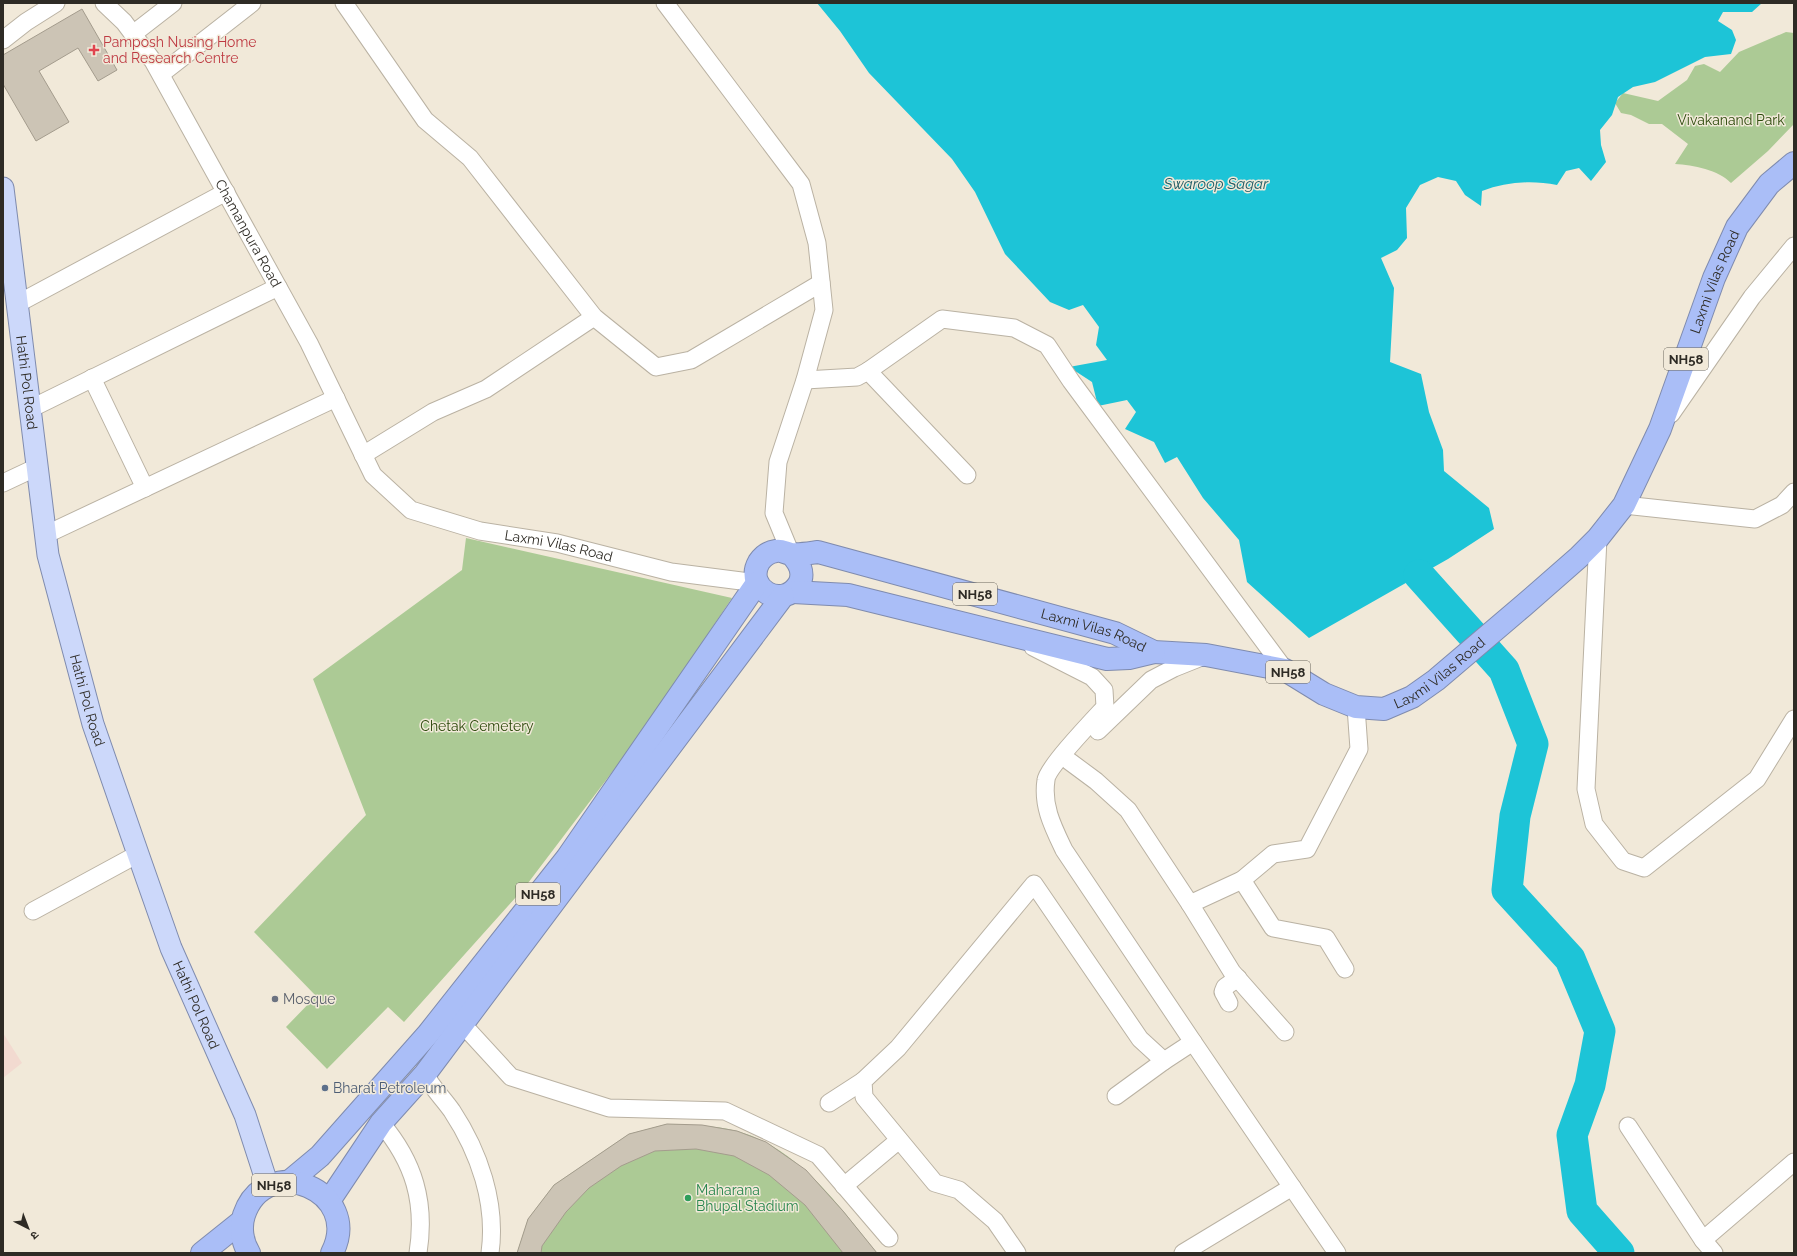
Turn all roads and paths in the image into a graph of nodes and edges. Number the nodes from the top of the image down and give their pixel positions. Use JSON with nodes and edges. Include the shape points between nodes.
{"nodes":[{"id":1,"x":56,"y":3,"type":"edge"},
{"id":2,"x":104,"y":3,"type":"edge"},
{"id":3,"x":173,"y":3,"type":"edge"},
{"id":4,"x":252,"y":3,"type":"edge"},
{"id":5,"x":344,"y":3,"type":"edge"},
{"id":6,"x":666,"y":3,"type":"edge"},
{"id":7,"x":133,"y":34,"type":"junction"},
{"id":8,"x":3,"y":40,"type":"edge"},
{"id":9,"x":161,"y":74,"type":"junction"},
{"id":10,"x":1794,"y":163,"type":"edge"},
{"id":11,"x":3,"y":188,"type":"edge"},
{"id":12,"x":226,"y":192,"type":"junction"},
{"id":13,"x":1794,"y":246,"type":"edge"},
{"id":14,"x":821,"y":283,"type":"junction"},
{"id":15,"x":278,"y":287,"type":"junction"},
{"id":16,"x":17,"y":304,"type":"junction"},
{"id":17,"x":594,"y":317,"type":"junction"},
{"id":18,"x":868,"y":371,"type":"junction"},
{"id":19,"x":92,"y":378,"type":"junction"},
{"id":20,"x":805,"y":380,"type":"junction"},
{"id":21,"x":336,"y":398,"type":"junction"},
{"id":22,"x":30,"y":409,"type":"junction"},
{"id":23,"x":1660,"y":429,"type":"junction"},
{"id":24,"x":363,"y":454,"type":"junction"},
{"id":25,"x":37,"y":467,"type":"junction"},
{"id":26,"x":373,"y":475,"type":"joint"},
{"id":27,"x":967,"y":475,"type":"dead end"},
{"id":28,"x":3,"y":483,"type":"edge"},
{"id":29,"x":145,"y":488,"type":"junction"},
{"id":30,"x":1794,"y":492,"type":"edge"},
{"id":31,"x":1624,"y":505,"type":"junction"},
{"id":32,"x":45,"y":535,"type":"junction"},
{"id":33,"x":1598,"y":538,"type":"junction"},
{"id":34,"x":792,"y":554,"type":"junction"},
{"id":35,"x":757,"y":583,"type":"junction"},
{"id":36,"x":788,"y":594,"type":"junction"},
{"id":37,"x":1005,"y":633,"type":"junction"},
{"id":38,"x":1154,"y":652,"type":"junction"},
{"id":39,"x":1206,"y":655,"type":"junction"},
{"id":40,"x":1285,"y":670,"type":"junction"},
{"id":41,"x":1356,"y":707,"type":"junction"},
{"id":42,"x":1794,"y":719,"type":"edge"},
{"id":43,"x":1069,"y":761,"type":"junction"},
{"id":44,"x":1045,"y":798,"type":"junction"},
{"id":45,"x":138,"y":854,"type":"junction"},
{"id":46,"x":1242,"y":880,"type":"junction"},
{"id":47,"x":1190,"y":904,"type":"junction"},
{"id":48,"x":34,"y":911,"type":"dead end"},
{"id":49,"x":1345,"y":970,"type":"dead end"},
{"id":50,"x":1238,"y":978,"type":"junction"},
{"id":51,"x":1229,"y":1003,"type":"dead end"},
{"id":52,"x":455,"y":1016,"type":"junction"},
{"id":53,"x":1285,"y":1032,"type":"dead end"},
{"id":54,"x":1192,"y":1042,"type":"junction"},
{"id":55,"x":1164,"y":1060,"type":"junction"},
{"id":56,"x":425,"y":1074,"type":"junction"},
{"id":57,"x":862,"y":1081,"type":"junction"},
{"id":58,"x":1116,"y":1096,"type":"dead end"},
{"id":59,"x":829,"y":1103,"type":"dead end"},
{"id":60,"x":381,"y":1123,"type":"junction"},
{"id":61,"x":1628,"y":1126,"type":"dead end"},
{"id":62,"x":899,"y":1140,"type":"junction"},
{"id":63,"x":1794,"y":1162,"type":"edge"},
{"id":64,"x":290,"y":1181,"type":"junction"},
{"id":65,"x":268,"y":1186,"type":"junction"},
{"id":66,"x":844,"y":1186,"type":"junction"},
{"id":67,"x":1292,"y":1187,"type":"junction"},
{"id":68,"x":329,"y":1201,"type":"junction"},
{"id":69,"x":242,"y":1222,"type":"junction"},
{"id":70,"x":889,"y":1238,"type":"dead end"},
{"id":71,"x":1709,"y":1246,"type":"edge"},
{"id":72,"x":202,"y":1253,"type":"edge"},
{"id":73,"x":249,"y":1253,"type":"edge"},
{"id":74,"x":332,"y":1253,"type":"edge"},
{"id":75,"x":418,"y":1253,"type":"edge"},
{"id":76,"x":490,"y":1253,"type":"edge"},
{"id":77,"x":1017,"y":1253,"type":"edge"},
{"id":78,"x":1183,"y":1253,"type":"edge"},
{"id":79,"x":1337,"y":1253,"type":"edge"}],
"edges":[{"from":1,"to":8,"type":"street"},
{"from":2,"to":7,"type":"street","name":"Chamanpura Road"},
{"from":3,"to":7,"type":"street"},
{"from":4,"to":9,"type":"street"},
{"from":5,"to":17,"type":"street","via":[[425,120],[470,158]]},
{"from":6,"to":14,"type":"street","via":[[801,184],[817,243]]},
{"from":7,"to":9,"type":"street","name":"Chamanpura Road"},
{"from":9,"to":12,"type":"street","name":"Chamanpura Road"},
{"from":10,"to":23,"type":"highway","name":"Laxmi Vilas Road","number":"NH58","via":[[1769,184],[1736,227],[1714,278]]},
{"from":11,"to":16,"type":"main road","name":"Hathi Pol Road"},
{"from":12,"to":15,"type":"street","name":"Chamanpura Road"},
{"from":12,"to":16,"type":"street"},
{"from":13,"to":23,"type":"street","via":[[1752,297]]},
{"from":14,"to":17,"type":"street","via":[[691,360],[656,367]]},
{"from":14,"to":20,"type":"street","via":[[824,310]]},
{"from":15,"to":19,"type":"street"},
{"from":15,"to":21,"type":"street","name":"Chamanpura Road"},
{"from":16,"to":22,"type":"main road","name":"Hathi Pol Road"},
{"from":17,"to":24,"type":"street","via":[[486,389],[433,412]]},
{"from":18,"to":20,"type":"street","via":[[857,377]]},
{"from":18,"to":27,"type":"street"},
{"from":18,"to":40,"type":"street","via":[[942,319],[1014,328],[1047,345]]},
{"from":19,"to":22,"type":"street"},
{"from":19,"to":29,"type":"street"},
{"from":20,"to":34,"type":"street","via":[[778,462],[774,506],[774,513]]},
{"from":21,"to":24,"type":"street","name":"Chamanpura Road"},
{"from":21,"to":29,"type":"street"},
{"from":22,"to":25,"type":"main road","name":"Hathi Pol Road"},
{"from":23,"to":31,"type":"highway","name":"Laxmi Vilas Road","number":"NH58"},
{"from":24,"to":26,"type":"street","name":"Chamanpura Road"},
{"from":25,"to":28,"type":"street"},
{"from":25,"to":32,"type":"main road","name":"Hathi Pol Road"},
{"from":26,"to":35,"type":"street","name":"Laxmi Vilas Road","via":[[411,510],[480,531],[557,543],[671,572]]},
{"from":29,"to":32,"type":"street"},
{"from":30,"to":31,"type":"street","via":[[1782,505],[1754,519]]},
{"from":31,"to":33,"type":"highway","name":"Laxmi Vilas Road","number":"NH58"},
{"from":32,"to":45,"type":"main road","name":"Hathi Pol Road","via":[[48,555],[93,724]]},
{"from":33,"to":41,"type":"highway","name":"Laxmi Vilas Road","number":"NH58","via":[[1523,606],[1436,680],[1412,697],[1384,709]]},
{"from":33,"to":42,"type":"street","via":[[1586,789],[1594,824],[1623,861],[1644,868],[1756,779]]},
{"from":34,"to":35,"type":"highway","name":"Laxmi Vilas Road","number":"NH58","via":[[777,550],[763,556],[756,568]]},
{"from":34,"to":36,"type":"highway","number":"NH58","via":[[799,562],[802,572],[800,583]]},
{"from":34,"to":38,"type":"highway","name":"Laxmi Vilas Road","number":"NH58","via":[[818,552],[881,569],[1115,633]]},
{"from":35,"to":36,"type":"highway","number":"NH58","via":[[763,591],[773,596]]},
{"from":35,"to":52,"type":"highway","number":"NH58"},
{"from":36,"to":37,"type":"highway","number":"NH58","via":[[848,595]]},
{"from":36,"to":52,"type":"highway","number":"NH58","via":[[612,826]]},
{"from":37,"to":38,"type":"highway","number":"NH58","via":[[1107,658],[1129,658]]},
{"from":37,"to":44,"type":"street","via":[[1092,677],[1104,690],[1105,707],[1064,753],[1046,778]]},
{"from":38,"to":39,"type":"highway","name":"Laxmi Vilas Road","number":"NH58"},
{"from":39,"to":40,"type":"highway","name":"Laxmi Vilas Road","number":"NH58"},
{"from":39,"to":43,"type":"street","via":[[1151,680]]},
{"from":40,"to":41,"type":"highway","name":"Laxmi Vilas Road","number":"NH58","via":[[1324,694]]},
{"from":41,"to":46,"type":"street","via":[[1359,749],[1307,849],[1273,854]]},
{"from":43,"to":44,"type":"street","via":[[1052,781]]},
{"from":43,"to":47,"type":"street","via":[[1096,780],[1128,810]]},
{"from":44,"to":54,"type":"street","via":[[1049,820],[1064,850]]},
{"from":45,"to":48,"type":"street"},
{"from":45,"to":65,"type":"main road","name":"Hathi Pol Road","via":[[171,948],[245,1115]]},
{"from":46,"to":47,"type":"street"},
{"from":46,"to":49,"type":"street","via":[[1273,928],[1326,938]]},
{"from":47,"to":50,"type":"street"},
{"from":50,"to":51,"type":"street","via":[[1225,987],[1223,992]]},
{"from":50,"to":53,"type":"street"},
{"from":52,"to":56,"type":"highway","number":"NH58"},
{"from":52,"to":64,"type":"highway","number":"NH58","via":[[428,1034],[320,1156]]},
{"from":52,"to":66,"type":"street","via":[[511,1078],[609,1108],[725,1111],[818,1155]]},
{"from":54,"to":55,"type":"street"},
{"from":54,"to":67,"type":"street"},
{"from":55,"to":57,"type":"street","via":[[1140,1039],[1034,884],[898,1048]]},
{"from":55,"to":58,"type":"street"},
{"from":56,"to":60,"type":"highway","number":"NH58"},
{"from":56,"to":76,"type":"street","via":[[464,1130],[475,1152],[490,1206]]},
{"from":57,"to":59,"type":"street"},
{"from":57,"to":62,"type":"street","via":[[864,1097]]},
{"from":60,"to":68,"type":"highway","number":"NH58"},
{"from":60,"to":75,"type":"street","via":[[405,1158],[414,1181],[421,1210]]},
{"from":61,"to":71,"type":"street"},
{"from":62,"to":66,"type":"street"},
{"from":62,"to":77,"type":"street","via":[[934,1183],[959,1190],[995,1221]]},
{"from":63,"to":71,"type":"street"},
{"from":64,"to":65,"type":"highway","number":"NH58"},
{"from":64,"to":68,"type":"highway","number":"NH58","via":[[312,1186]]},
{"from":65,"to":69,"type":"highway","number":"NH58","via":[[256,1195],[247,1207]]},
{"from":66,"to":70,"type":"street"},
{"from":67,"to":78,"type":"street"},
{"from":67,"to":79,"type":"street"},
{"from":68,"to":74,"type":"highway","number":"NH58","via":[[338,1223],[338,1235]]},
{"from":69,"to":72,"type":"highway","number":"NH58"},
{"from":69,"to":73,"type":"highway","number":"NH58","via":[[243,1245]]}]}
